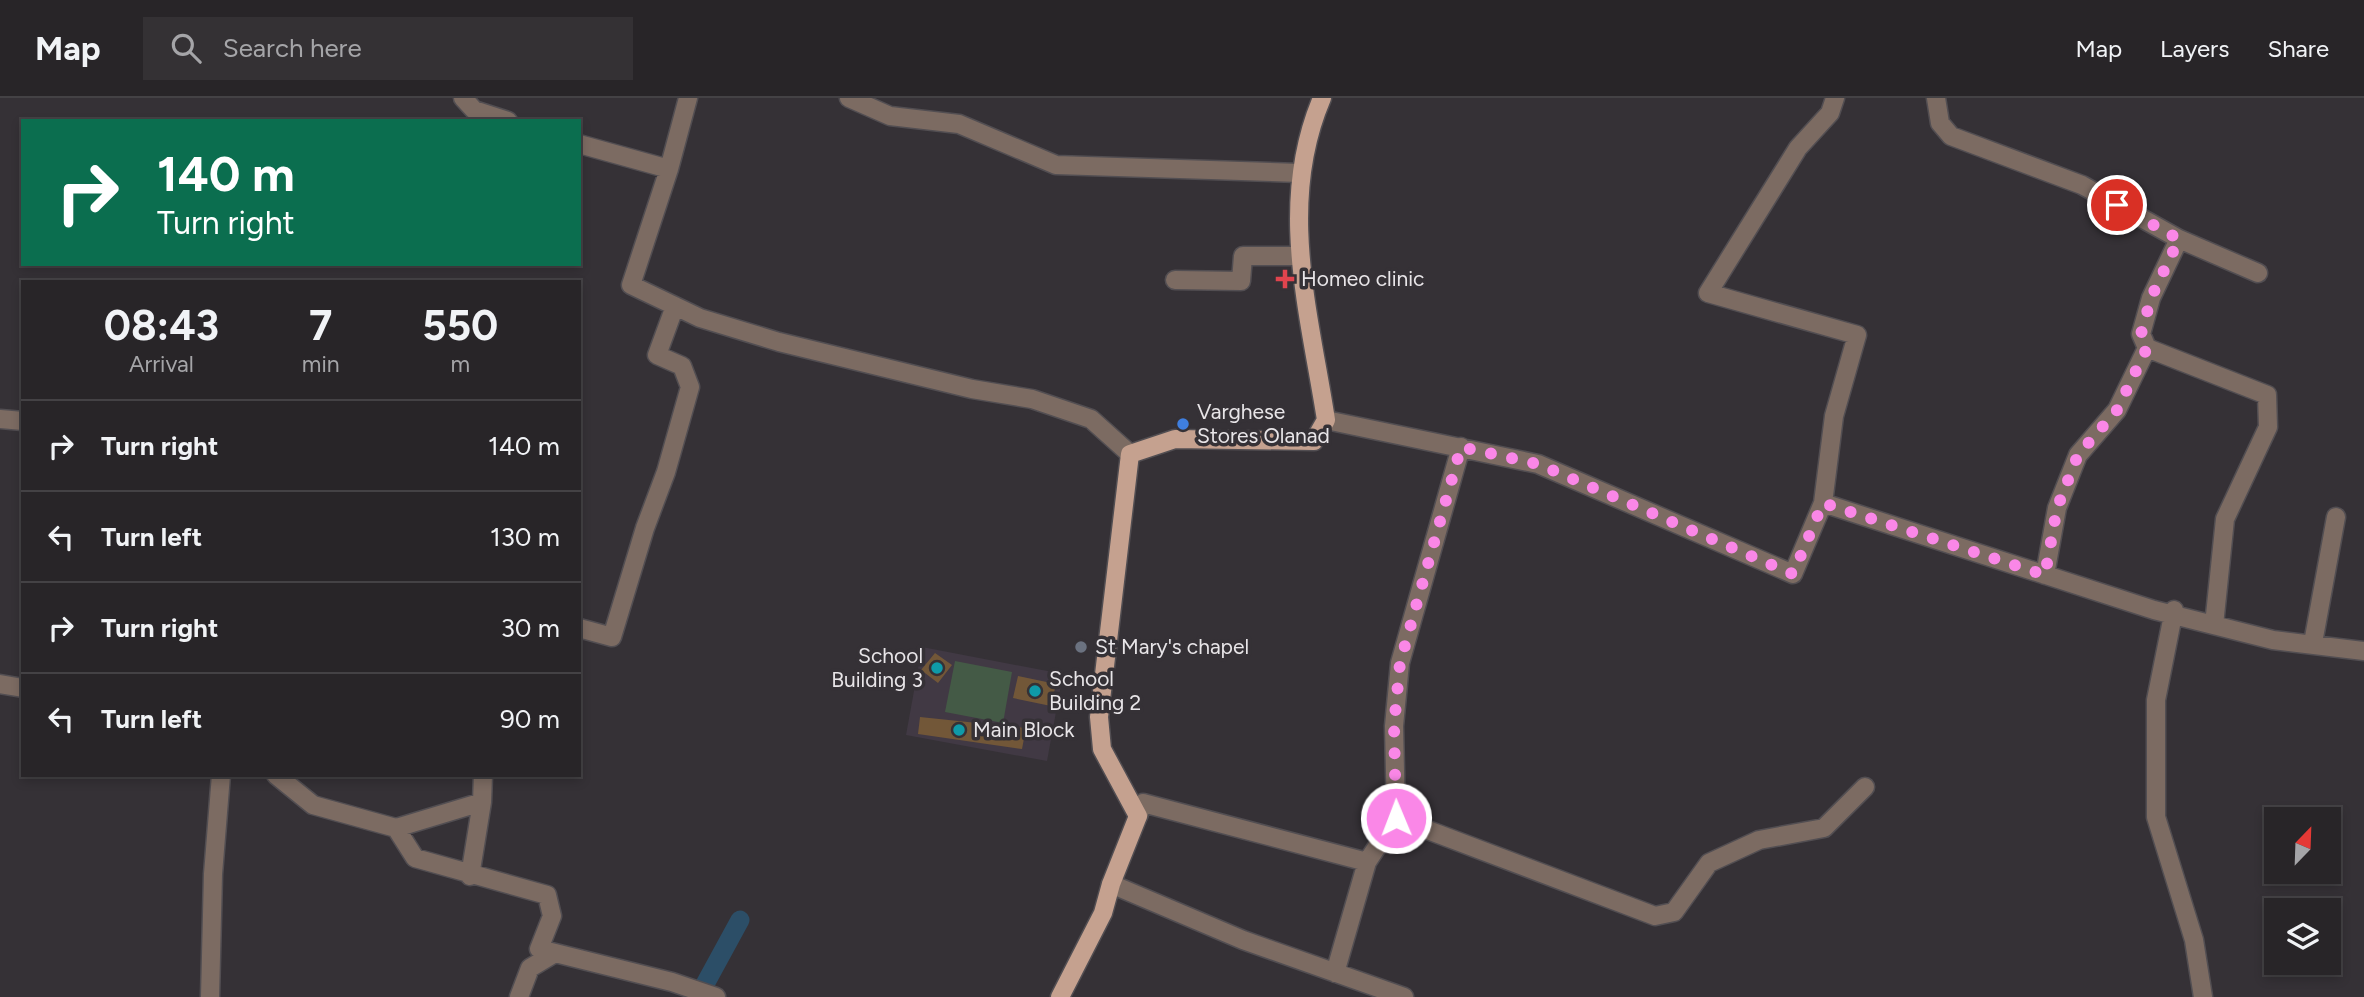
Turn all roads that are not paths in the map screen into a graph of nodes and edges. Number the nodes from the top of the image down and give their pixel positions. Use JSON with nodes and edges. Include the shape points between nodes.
{"nodes":[{"id":1,"x":463,"y":98,"type":"edge"},
{"id":2,"x":688,"y":98,"type":"edge"},
{"id":3,"x":849,"y":98,"type":"edge"},
{"id":4,"x":1322,"y":98,"type":"edge"},
{"id":5,"x":1835,"y":98,"type":"edge"},
{"id":6,"x":1936,"y":98,"type":"edge"},
{"id":7,"x":502,"y":119,"type":"edge"},
{"id":8,"x":581,"y":145,"type":"edge"},
{"id":9,"x":670,"y":169,"type":"junction"},
{"id":10,"x":1299,"y":173,"type":"junction"},
{"id":11,"x":2179,"y":239,"type":"junction"},
{"id":12,"x":1300,"y":256,"type":"junction"},
{"id":13,"x":2258,"y":273,"type":"dead end"},
{"id":14,"x":1175,"y":280,"type":"dead end"},
{"id":15,"x":675,"y":306,"type":"junction"},
{"id":16,"x":2147,"y":348,"type":"junction"},
{"id":17,"x":0,"y":419,"type":"edge"},
{"id":18,"x":1326,"y":420,"type":"junction"},
{"id":19,"x":21,"y":421,"type":"edge"},
{"id":20,"x":1461,"y":447,"type":"junction"},
{"id":21,"x":1130,"y":454,"type":"junction"},
{"id":22,"x":1823,"y":503,"type":"junction"},
{"id":23,"x":2336,"y":517,"type":"dead end"},
{"id":24,"x":2045,"y":575,"type":"junction"},
{"id":25,"x":2174,"y":613,"type":"junction"},
{"id":26,"x":2214,"y":625,"type":"junction"},
{"id":27,"x":581,"y":629,"type":"edge"},
{"id":28,"x":2313,"y":643,"type":"junction"},
{"id":29,"x":2364,"y":651,"type":"edge"},
{"id":30,"x":0,"y":684,"type":"edge"},
{"id":31,"x":21,"y":688,"type":"edge"},
{"id":32,"x":221,"y":777,"type":"edge"},
{"id":33,"x":278,"y":777,"type":"edge"},
{"id":34,"x":483,"y":777,"type":"edge"},
{"id":35,"x":1865,"y":787,"type":"dead end"},
{"id":36,"x":482,"y":802,"type":"junction"},
{"id":37,"x":1138,"y":816,"type":"junction"},
{"id":38,"x":1396,"y":818,"type":"junction"},
{"id":39,"x":396,"y":828,"type":"junction"},
{"id":40,"x":1367,"y":862,"type":"junction"},
{"id":41,"x":470,"y":876,"type":"junction"},
{"id":42,"x":1111,"y":884,"type":"junction"},
{"id":43,"x":555,"y":953,"type":"junction"},
{"id":44,"x":1335,"y":973,"type":"junction"},
{"id":45,"x":706,"y":995,"type":"edge"},
{"id":46,"x":210,"y":997,"type":"edge"},
{"id":47,"x":519,"y":997,"type":"edge"},
{"id":48,"x":1059,"y":997,"type":"edge"},
{"id":49,"x":1404,"y":997,"type":"edge"},
{"id":50,"x":2203,"y":997,"type":"edge"}],
"edges":[{"from":1,"to":7,"type":"street","via":[[474,110]]},
{"from":2,"to":9,"type":"street"},
{"from":3,"to":10,"type":"street","via":[[890,116],[959,124],[1056,165]]},
{"from":4,"to":10,"type":"main road","via":[[1308,131]]},
{"from":5,"to":22,"type":"street","via":[[1830,113],[1798,148],[1708,293],[1857,335],[1834,416]]},
{"from":6,"to":11,"type":"street","via":[[1940,123],[1951,136],[2082,185]]},
{"from":8,"to":9,"type":"street"},
{"from":9,"to":15,"type":"street","via":[[631,285]]},
{"from":10,"to":12,"type":"main road"},
{"from":11,"to":13,"type":"street"},
{"from":11,"to":16,"type":"street","via":[[2151,298],[2141,334]]},
{"from":12,"to":14,"type":"street","via":[[1243,256],[1241,281]]},
{"from":12,"to":18,"type":"main road"},
{"from":15,"to":21,"type":"street","via":[[779,342],[1032,399],[1091,419]]},
{"from":15,"to":27,"type":"street","via":[[657,355],[682,366],[690,387],[666,472],[612,637]]},
{"from":16,"to":24,"type":"street","via":[[2117,410],[2078,455],[2057,508]]},
{"from":16,"to":26,"type":"street","via":[[2267,395],[2268,426],[2225,519]]},
{"from":17,"to":19,"type":"street"},
{"from":18,"to":20,"type":"street"},
{"from":18,"to":21,"type":"main road","via":[[1314,441],[1175,439]]},
{"from":20,"to":22,"type":"street","via":[[1538,464],[1793,574]]},
{"from":20,"to":38,"type":"street","via":[[1400,663],[1394,726]]},
{"from":21,"to":37,"type":"main road","via":[[1099,717],[1102,749]]},
{"from":22,"to":24,"type":"street"},
{"from":23,"to":28,"type":"street"},
{"from":24,"to":25,"type":"street"},
{"from":25,"to":26,"type":"street"},
{"from":25,"to":50,"type":"street","via":[[2156,700],[2156,817],[2194,940]]},
{"from":26,"to":28,"type":"street","via":[[2273,640]]},
{"from":28,"to":29,"type":"street"},
{"from":30,"to":31,"type":"street"},
{"from":32,"to":46,"type":"street"},
{"from":33,"to":39,"type":"street","via":[[313,806]]},
{"from":34,"to":36,"type":"street"},
{"from":35,"to":38,"type":"street","via":[[1824,828],[1759,840],[1709,863],[1674,912],[1656,916]]},
{"from":36,"to":39,"type":"street"},
{"from":36,"to":41,"type":"street"},
{"from":37,"to":40,"type":"street","via":[[1143,803]]},
{"from":37,"to":42,"type":"main road"},
{"from":38,"to":40,"type":"street"},
{"from":39,"to":41,"type":"street","via":[[415,858]]},
{"from":40,"to":44,"type":"street"},
{"from":41,"to":43,"type":"street","via":[[547,895],[552,916],[539,949]]},
{"from":42,"to":44,"type":"street"},
{"from":42,"to":48,"type":"main road","via":[[1103,913]]},
{"from":43,"to":45,"type":"street"},
{"from":43,"to":47,"type":"street","via":[[530,968]]},
{"from":44,"to":49,"type":"street"}]}
